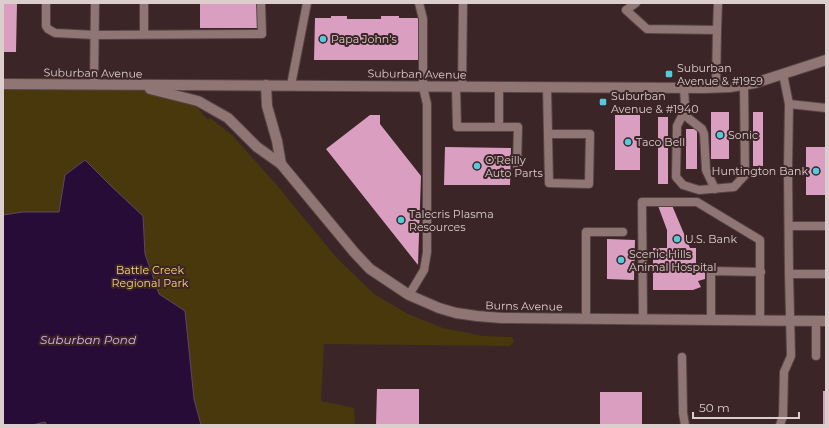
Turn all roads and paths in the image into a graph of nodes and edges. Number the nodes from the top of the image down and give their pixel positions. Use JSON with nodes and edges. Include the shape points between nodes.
{"nodes":[{"id":1,"x":46,"y":3,"type":"edge"},
{"id":2,"x":95,"y":3,"type":"edge"},
{"id":3,"x":144,"y":3,"type":"edge"},
{"id":4,"x":262,"y":3,"type":"edge"},
{"id":5,"x":307,"y":3,"type":"edge"},
{"id":6,"x":418,"y":3,"type":"edge"},
{"id":7,"x":463,"y":3,"type":"edge"},
{"id":8,"x":636,"y":3,"type":"edge"},
{"id":9,"x":718,"y":3,"type":"edge"},
{"id":10,"x":717,"y":30,"type":"junction"},
{"id":11,"x":144,"y":34,"type":"junction"},
{"id":12,"x":95,"y":35,"type":"junction"},
{"id":13,"x":826,"y":60,"type":"edge"},
{"id":14,"x":783,"y":74,"type":"junction"},
{"id":15,"x":3,"y":84,"type":"edge"},
{"id":16,"x":94,"y":85,"type":"junction"},
{"id":17,"x":135,"y":85,"type":"junction"},
{"id":18,"x":266,"y":85,"type":"junction"},
{"id":19,"x":291,"y":85,"type":"junction"},
{"id":20,"x":744,"y":85,"type":"junction"},
{"id":21,"x":423,"y":86,"type":"junction"},
{"id":22,"x":459,"y":87,"type":"junction"},
{"id":23,"x":499,"y":87,"type":"junction"},
{"id":24,"x":547,"y":88,"type":"junction"},
{"id":25,"x":684,"y":88,"type":"junction"},
{"id":26,"x":716,"y":88,"type":"junction"},
{"id":27,"x":789,"y":104,"type":"junction"},
{"id":28,"x":826,"y":108,"type":"edge"},
{"id":29,"x":683,"y":114,"type":"junction"},
{"id":30,"x":499,"y":126,"type":"junction"},
{"id":31,"x":549,"y":134,"type":"junction"},
{"id":32,"x":281,"y":164,"type":"junction"},
{"id":33,"x":518,"y":165,"type":"dead end"},
{"id":34,"x":715,"y":189,"type":"junction"},
{"id":35,"x":789,"y":226,"type":"junction"},
{"id":36,"x":826,"y":226,"type":"edge"},
{"id":37,"x":623,"y":232,"type":"dead end"},
{"id":38,"x":761,"y":272,"type":"junction"},
{"id":39,"x":789,"y":274,"type":"junction"},
{"id":40,"x":826,"y":274,"type":"edge"},
{"id":41,"x":408,"y":295,"type":"junction"},
{"id":42,"x":586,"y":319,"type":"junction"},
{"id":43,"x":643,"y":319,"type":"junction"},
{"id":44,"x":711,"y":320,"type":"junction"},
{"id":45,"x":760,"y":321,"type":"junction"},
{"id":46,"x":790,"y":321,"type":"junction"},
{"id":47,"x":821,"y":321,"type":"edge"},
{"id":48,"x":816,"y":356,"type":"dead end"},
{"id":49,"x":682,"y":357,"type":"dead end"},
{"id":50,"x":685,"y":425,"type":"edge"},
{"id":51,"x":780,"y":425,"type":"edge"}],
"edges":[{"from":1,"to":12,"type":"lane","via":[[48,29],[55,33]]},
{"from":2,"to":12,"type":"lane"},
{"from":3,"to":11,"type":"lane"},
{"from":4,"to":11,"type":"lane","via":[[262,34]]},
{"from":5,"to":19,"type":"lane"},
{"from":6,"to":21,"type":"lane","via":[[423,19]]},
{"from":7,"to":22,"type":"lane"},
{"from":8,"to":10,"type":"lane","via":[[626,10],[647,29]]},
{"from":9,"to":10,"type":"lane"},
{"from":10,"to":26,"type":"lane"},
{"from":11,"to":12,"type":"lane"},
{"from":12,"to":16,"type":"lane"},
{"from":13,"to":14,"type":"street","name":"Suburban Avenue"},
{"from":14,"to":20,"type":"street","name":"Suburban Avenue"},
{"from":14,"to":27,"type":"lane"},
{"from":15,"to":16,"type":"street","name":"Suburban Avenue"},
{"from":16,"to":17,"type":"street","name":"Suburban Avenue"},
{"from":17,"to":18,"type":"street","name":"Suburban Avenue"},
{"from":17,"to":32,"type":"street","name":"Burns Avenue","via":[[198,101],[214,109],[228,118],[257,147]]},
{"from":18,"to":19,"type":"street","name":"Suburban Avenue"},
{"from":18,"to":32,"type":"street","name":"Burns Avenue","via":[[267,106]]},
{"from":19,"to":21,"type":"street","name":"Suburban Avenue"},
{"from":20,"to":26,"type":"street","name":"Suburban Avenue"},
{"from":20,"to":34,"type":"lane","via":[[745,175],[734,187]]},
{"from":21,"to":22,"type":"street","name":"Suburban Avenue"},
{"from":21,"to":41,"type":"lane","via":[[427,104],[427,252],[424,270]]},
{"from":22,"to":23,"type":"street","name":"Suburban Avenue"},
{"from":22,"to":30,"type":"lane","via":[[457,127]]},
{"from":23,"to":24,"type":"street","name":"Suburban Avenue"},
{"from":23,"to":30,"type":"lane"},
{"from":24,"to":25,"type":"street","name":"Suburban Avenue"},
{"from":24,"to":31,"type":"lane"},
{"from":25,"to":26,"type":"street","name":"Suburban Avenue"},
{"from":25,"to":29,"type":"lane"},
{"from":27,"to":28,"type":"lane"},
{"from":27,"to":35,"type":"lane"},
{"from":29,"to":34,"type":"lane","via":[[702,129],[706,170]]},
{"from":29,"to":34,"type":"lane","via":[[677,126],[676,177],[683,185],[699,190]]},
{"from":30,"to":33,"type":"lane","via":[[518,127]]},
{"from":31,"to":31,"type":"lane","via":[[549,183],[590,184],[590,134]]},
{"from":32,"to":41,"type":"street","name":"Burns Avenue","via":[[370,269]]},
{"from":35,"to":36,"type":"lane"},
{"from":35,"to":39,"type":"lane"},
{"from":37,"to":42,"type":"lane","via":[[586,232]]},
{"from":38,"to":43,"type":"lane","via":[[760,240],[697,202],[642,202]]},
{"from":38,"to":44,"type":"lane","via":[[711,271]]},
{"from":38,"to":45,"type":"lane"},
{"from":39,"to":40,"type":"lane"},
{"from":39,"to":46,"type":"lane"},
{"from":41,"to":42,"type":"street","name":"Burns Avenue","via":[[439,308],[477,316]]},
{"from":42,"to":43,"type":"street","name":"Burns Avenue"},
{"from":43,"to":44,"type":"street","name":"Burns Avenue"},
{"from":44,"to":45,"type":"street","name":"Burns Avenue"},
{"from":45,"to":46,"type":"street","name":"Burns Avenue"},
{"from":46,"to":47,"type":"street","name":"Burns Avenue"},
{"from":46,"to":51,"type":"lane","via":[[791,356],[784,372],[783,416]]},
{"from":47,"to":48,"type":"lane"},
{"from":49,"to":50,"type":"lane","via":[[682,413]]}]}
